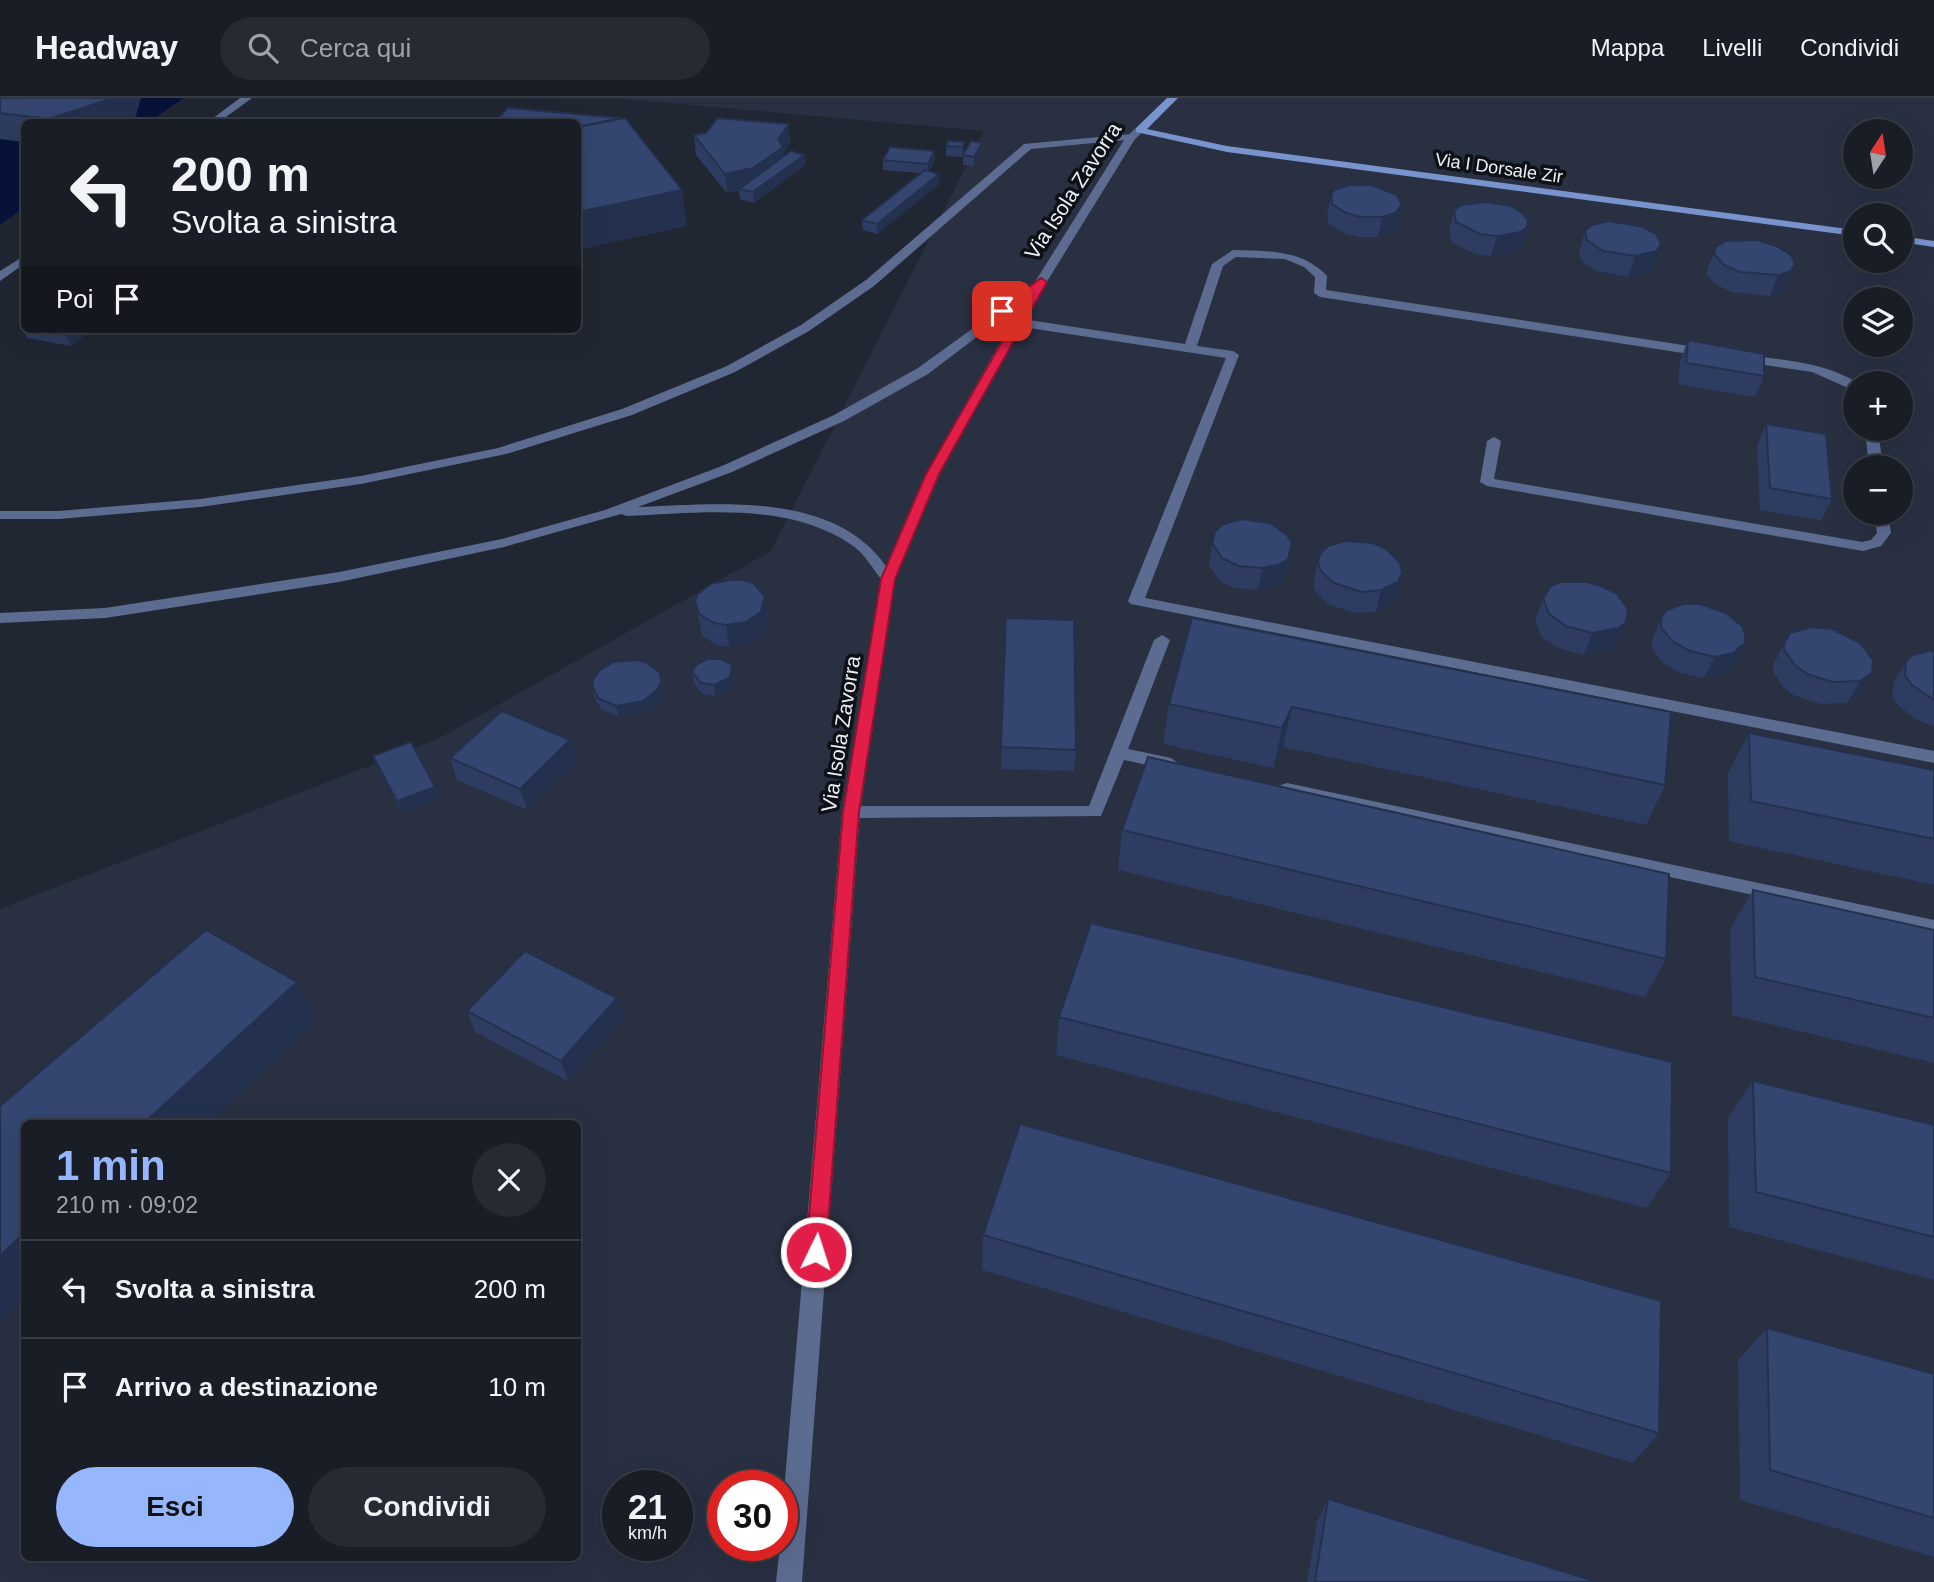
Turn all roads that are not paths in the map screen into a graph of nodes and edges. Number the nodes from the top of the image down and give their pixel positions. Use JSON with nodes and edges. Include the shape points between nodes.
{"nodes":[{"id":1,"x":247,"y":98,"type":"edge"},
{"id":2,"x":1173,"y":98,"type":"edge"},
{"id":3,"x":217,"y":119,"type":"edge"},
{"id":4,"x":1135,"y":133,"type":"junction"},
{"id":5,"x":1843,"y":231,"type":"edge"},
{"id":6,"x":1913,"y":241,"type":"edge"},
{"id":7,"x":1934,"y":244,"type":"edge"},
{"id":8,"x":21,"y":261,"type":"edge"},
{"id":9,"x":0,"y":277,"type":"edge"},
{"id":10,"x":1041,"y":282,"type":"junction"},
{"id":11,"x":1017,"y":322,"type":"junction"},
{"id":12,"x":1190,"y":348,"type":"junction"},
{"id":13,"x":1843,"y":378,"type":"edge"},
{"id":14,"x":1493,"y":441,"type":"dead end"},
{"id":15,"x":610,"y":513,"type":"junction"},
{"id":16,"x":0,"y":515,"type":"edge"},
{"id":17,"x":1883,"y":525,"type":"edge"},
{"id":18,"x":888,"y":579,"type":"junction"},
{"id":19,"x":0,"y":618,"type":"edge"},
{"id":20,"x":1162,"y":639,"type":"dead end"},
{"id":21,"x":1119,"y":752,"type":"junction"},
{"id":22,"x":1934,"y":757,"type":"edge"},
{"id":23,"x":1187,"y":767,"type":"edge"},
{"id":24,"x":1268,"y":785,"type":"edge"},
{"id":25,"x":851,"y":812,"type":"junction"},
{"id":26,"x":1934,"y":927,"type":"edge"},
{"id":27,"x":789,"y":1582,"type":"edge"}],
"edges":[{"from":1,"to":3,"type":"street"},
{"from":2,"to":4,"type":"main road","name":"Via Isola Zavorra"},
{"from":4,"to":5,"type":"main road","name":"Via I Dorsale Zir"},
{"from":4,"to":10,"type":"street","name":"Via Isola Zavorra"},
{"from":4,"to":16,"type":"street","via":[[1028,146],[870,284],[805,328],[731,369],[627,412],[500,451],[361,480],[200,503]]},
{"from":6,"to":7,"type":"main road"},
{"from":8,"to":9,"type":"street"},
{"from":10,"to":11,"type":"street","name":"Via Isola Zavorra"},
{"from":10,"to":15,"type":"street","via":[[923,371],[839,418]]},
{"from":11,"to":12,"type":"street"},
{"from":11,"to":18,"type":"street","name":"Via Isola Zavorra","via":[[933,474]]},
{"from":12,"to":13,"type":"street","via":[[1219,264],[1233,253],[1261,252],[1308,265],[1321,276],[1320,293],[1823,371]]},
{"from":12,"to":22,"type":"street","via":[[1233,355],[1136,601]]},
{"from":14,"to":17,"type":"street","via":[[1487,482],[1863,547],[1876,543],[1884,533]]},
{"from":15,"to":18,"type":"street","via":[[699,510],[798,518],[859,543]]},
{"from":15,"to":19,"type":"street","via":[[504,543],[286,586],[105,613]]},
{"from":18,"to":25,"type":"street","name":"Via Isola Zavorra"},
{"from":20,"to":21,"type":"street"},
{"from":21,"to":23,"type":"street"},
{"from":21,"to":25,"type":"street","via":[[1095,813]]},
{"from":24,"to":26,"type":"street"},
{"from":25,"to":27,"type":"street","name":"Via Isola Zavorra"}]}
